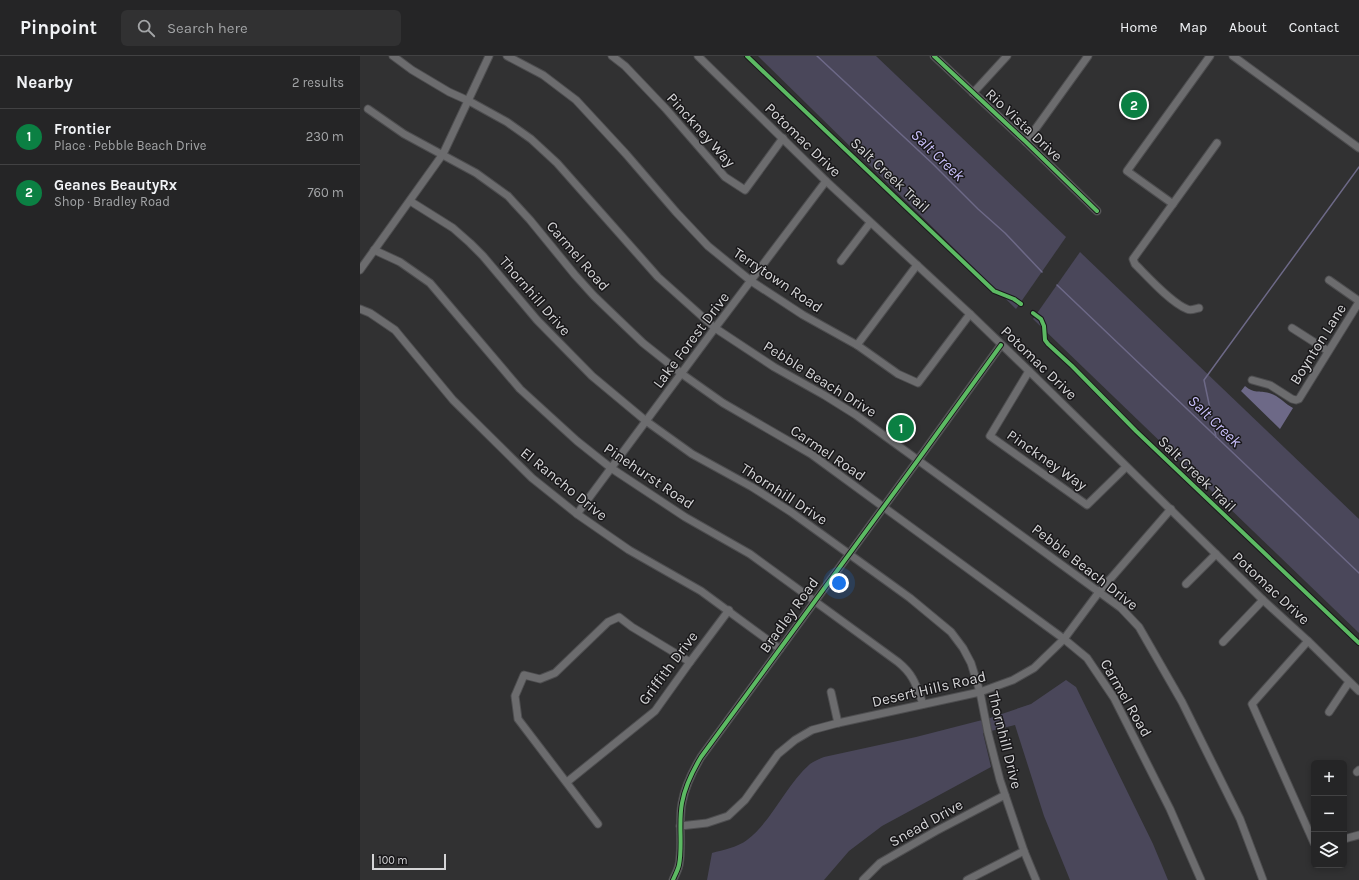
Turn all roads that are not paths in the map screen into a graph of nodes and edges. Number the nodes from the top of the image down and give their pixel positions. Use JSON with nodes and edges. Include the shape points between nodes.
{"nodes":[{"id":1,"x":393,"y":56,"type":"edge"},
{"id":2,"x":489,"y":56,"type":"edge"},
{"id":3,"x":507,"y":56,"type":"edge"},
{"id":4,"x":612,"y":56,"type":"edge"},
{"id":5,"x":698,"y":56,"type":"edge"},
{"id":6,"x":934,"y":56,"type":"edge"},
{"id":7,"x":1007,"y":56,"type":"edge"},
{"id":8,"x":1088,"y":56,"type":"edge"},
{"id":9,"x":1210,"y":56,"type":"edge"},
{"id":10,"x":1233,"y":56,"type":"edge"},
{"id":11,"x":973,"y":93,"type":"junction"},
{"id":12,"x":469,"y":101,"type":"junction"},
{"id":13,"x":368,"y":109,"type":"dead end"},
{"id":14,"x":784,"y":138,"type":"junction"},
{"id":15,"x":1026,"y":142,"type":"junction"},
{"id":16,"x":1217,"y":143,"type":"dead end"},
{"id":17,"x":1359,"y":148,"type":"edge"},
{"id":18,"x":443,"y":154,"type":"junction"},
{"id":19,"x":826,"y":181,"type":"junction"},
{"id":20,"x":410,"y":201,"type":"junction"},
{"id":21,"x":1173,"y":204,"type":"junction"},
{"id":22,"x":1097,"y":211,"type":"dead end"},
{"id":23,"x":870,"y":223,"type":"junction"},
{"id":24,"x":374,"y":250,"type":"junction"},
{"id":25,"x":841,"y":261,"type":"dead end"},
{"id":26,"x":917,"y":265,"type":"junction"},
{"id":27,"x":360,"y":270,"type":"edge"},
{"id":28,"x":1329,"y":280,"type":"dead end"},
{"id":29,"x":751,"y":281,"type":"junction"},
{"id":30,"x":1359,"y":302,"type":"edge"},
{"id":31,"x":1199,"y":308,"type":"dead end"},
{"id":32,"x":360,"y":309,"type":"edge"},
{"id":33,"x":970,"y":314,"type":"junction"},
{"id":34,"x":715,"y":328,"type":"junction"},
{"id":35,"x":1292,"y":328,"type":"dead end"},
{"id":36,"x":857,"y":345,"type":"junction"},
{"id":37,"x":1001,"y":345,"type":"junction"},
{"id":38,"x":1328,"y":351,"type":"junction"},
{"id":39,"x":1028,"y":371,"type":"junction"},
{"id":40,"x":682,"y":374,"type":"junction"},
{"id":41,"x":1252,"y":380,"type":"dead end"},
{"id":42,"x":646,"y":421,"type":"junction"},
{"id":43,"x":918,"y":460,"type":"junction"},
{"id":44,"x":1126,"y":467,"type":"junction"},
{"id":45,"x":611,"y":468,"type":"junction"},
{"id":46,"x":884,"y":507,"type":"junction"},
{"id":47,"x":1171,"y":509,"type":"junction"},
{"id":48,"x":577,"y":514,"type":"junction"},
{"id":49,"x":849,"y":554,"type":"junction"},
{"id":50,"x":1216,"y":554,"type":"junction"},
{"id":51,"x":1186,"y":584,"type":"dead end"},
{"id":52,"x":1100,"y":592,"type":"junction"},
{"id":53,"x":1262,"y":600,"type":"junction"},
{"id":54,"x":814,"y":602,"type":"junction"},
{"id":55,"x":728,"y":610,"type":"junction"},
{"id":56,"x":1064,"y":640,"type":"junction"},
{"id":57,"x":1308,"y":641,"type":"junction"},
{"id":58,"x":1223,"y":642,"type":"dead end"},
{"id":59,"x":780,"y":649,"type":"junction"},
{"id":60,"x":690,"y":662,"type":"junction"},
{"id":61,"x":1349,"y":682,"type":"junction"},
{"id":62,"x":1359,"y":691,"type":"edge"},
{"id":63,"x":831,"y":692,"type":"dead end"},
{"id":64,"x":980,"y":692,"type":"junction"},
{"id":65,"x":923,"y":704,"type":"junction"},
{"id":66,"x":1329,"y":712,"type":"dead end"},
{"id":67,"x":838,"y":723,"type":"junction"},
{"id":68,"x":567,"y":782,"type":"junction"},
{"id":69,"x":1005,"y":795,"type":"junction"},
{"id":70,"x":598,"y":824,"type":"dead end"},
{"id":71,"x":680,"y":826,"type":"junction"},
{"id":72,"x":1359,"y":835,"type":"edge"},
{"id":73,"x":1311,"y":836,"type":"edge"},
{"id":74,"x":1347,"y":838,"type":"edge"},
{"id":75,"x":1024,"y":851,"type":"junction"},
{"id":76,"x":971,"y":879,"type":"edge"},
{"id":77,"x":673,"y":880,"type":"edge"},
{"id":78,"x":863,"y":880,"type":"edge"},
{"id":79,"x":1036,"y":880,"type":"edge"},
{"id":80,"x":1201,"y":880,"type":"edge"},
{"id":81,"x":1263,"y":880,"type":"edge"}],
"edges":[{"from":1,"to":12,"type":"street","name":"Pebble Beach Drive","via":[[449,92]]},
{"from":2,"to":12,"type":"street"},
{"from":3,"to":29,"type":"street","name":"Terrytown Road","via":[[543,75],[576,100],[708,246]]},
{"from":4,"to":14,"type":"street","name":"Pinckney Way","via":[[666,109],[725,177],[745,190]]},
{"from":5,"to":14,"type":"street","name":"Potomac Drive"},
{"from":6,"to":11,"type":"street","name":"Rio Vista Drive"},
{"from":7,"to":11,"type":"street"},
{"from":8,"to":15,"type":"street"},
{"from":9,"to":21,"type":"street","via":[[1127,171]]},
{"from":10,"to":17,"type":"street"},
{"from":11,"to":15,"type":"street","name":"Rio Vista Drive"},
{"from":12,"to":18,"type":"street"},
{"from":12,"to":34,"type":"street","name":"Pebble Beach Drive","via":[[531,139],[557,163],[658,277]]},
{"from":13,"to":18,"type":"street","name":"Carmel Road","via":[[404,134]]},
{"from":14,"to":19,"type":"street","name":"Potomac Drive"},
{"from":15,"to":22,"type":"street","name":"Rio Vista Drive"},
{"from":16,"to":21,"type":"street"},
{"from":18,"to":20,"type":"street"},
{"from":18,"to":40,"type":"street","name":"Carmel Road","via":[[508,196],[594,296],[643,343]]},
{"from":19,"to":23,"type":"street","name":"Potomac Drive"},
{"from":19,"to":29,"type":"street","name":"Lake Forest Drive"},
{"from":20,"to":24,"type":"street"},
{"from":20,"to":42,"type":"street","name":"Thornhill Drive","via":[[453,228],[470,243],[536,320],[586,371]]},
{"from":21,"to":31,"type":"street","via":[[1133,259],[1135,264],[1180,305],[1191,310]]},
{"from":23,"to":25,"type":"street"},
{"from":23,"to":26,"type":"street","name":"Potomac Drive"},
{"from":24,"to":27,"type":"street"},
{"from":24,"to":45,"type":"street","name":"Pinehurst Road","via":[[400,262],[430,283],[520,389]]},
{"from":26,"to":33,"type":"street","name":"Potomac Drive"},
{"from":26,"to":36,"type":"street"},
{"from":28,"to":30,"type":"street"},
{"from":29,"to":34,"type":"street","name":"Lake Forest Drive"},
{"from":29,"to":36,"type":"street","name":"Terrytown Road","via":[[803,315]]},
{"from":30,"to":38,"type":"street","name":"Boynton Lane"},
{"from":32,"to":48,"type":"street","name":"El Rancho Drive","via":[[395,330],[453,400],[532,478]]},
{"from":33,"to":36,"type":"street","name":"Terrytown Road","via":[[918,383],[898,374]]},
{"from":33,"to":37,"type":"street","name":"Potomac Drive"},
{"from":34,"to":40,"type":"street","name":"Lake Forest Drive"},
{"from":34,"to":43,"type":"street","name":"Pebble Beach Drive","via":[[774,367],[856,415]]},
{"from":35,"to":38,"type":"street"},
{"from":37,"to":39,"type":"street","name":"Potomac Drive"},
{"from":37,"to":43,"type":"street","name":"Bradley Road"},
{"from":38,"to":41,"type":"street","name":"Boynton Lane","via":[[1299,399],[1292,399],[1270,385]]},
{"from":39,"to":44,"type":"street","name":"Potomac Drive"},
{"from":39,"to":44,"type":"street","name":"Pinckney Way","via":[[990,436],[1087,505]]},
{"from":40,"to":42,"type":"street","name":"Lake Forest Drive"},
{"from":40,"to":46,"type":"street","name":"Carmel Road","via":[[723,403],[810,454]]},
{"from":42,"to":45,"type":"street","name":"Lake Forest Drive"},
{"from":42,"to":49,"type":"street","name":"Thornhill Drive","via":[[692,454],[791,512]]},
{"from":43,"to":46,"type":"street","name":"Bradley Road"},
{"from":43,"to":52,"type":"street","name":"Pebble Beach Drive"},
{"from":44,"to":47,"type":"street","name":"Potomac Drive"},
{"from":45,"to":48,"type":"street","name":"Lake Forest Drive"},
{"from":45,"to":54,"type":"street","name":"Pinehurst Road","via":[[685,517],[750,554]]},
{"from":46,"to":49,"type":"street","name":"Bradley Road"},
{"from":46,"to":56,"type":"street","name":"Carmel Road"},
{"from":47,"to":50,"type":"street","name":"Potomac Drive"},
{"from":47,"to":52,"type":"street","name":"Desert Hills Road"},
{"from":48,"to":55,"type":"street","name":"El Rancho Drive","via":[[629,550],[701,591]]},
{"from":49,"to":54,"type":"street","name":"Bradley Road"},
{"from":49,"to":64,"type":"street","name":"Thornhill Drive","via":[[910,598],[950,632],[971,663]]},
{"from":50,"to":51,"type":"street"},
{"from":50,"to":53,"type":"street","name":"Potomac Drive"},
{"from":52,"to":56,"type":"street","name":"Desert Hills Road"},
{"from":52,"to":81,"type":"street","name":"Pebble Beach Drive","via":[[1121,608],[1139,627],[1182,702],[1240,819]]},
{"from":53,"to":57,"type":"street","name":"Potomac Drive"},
{"from":53,"to":58,"type":"street"},
{"from":54,"to":59,"type":"street","name":"Bradley Road"},
{"from":54,"to":65,"type":"street","name":"Pinehurst Road","via":[[907,670],[914,679]]},
{"from":55,"to":59,"type":"street","name":"El Rancho Drive"},
{"from":55,"to":60,"type":"street","name":"Griffith Drive"},
{"from":56,"to":64,"type":"street","name":"Desert Hills Road","via":[[1034,668],[1013,680]]},
{"from":56,"to":80,"type":"street","name":"Carmel Road","via":[[1087,658],[1114,698],[1170,809]]},
{"from":57,"to":61,"type":"street","name":"Potomac Drive"},
{"from":57,"to":73,"type":"street","via":[[1252,704]]},
{"from":59,"to":71,"type":"street","name":"Bradley Road","via":[[692,772],[685,788]]},
{"from":60,"to":68,"type":"street","name":"Griffith Drive","via":[[655,711]]},
{"from":60,"to":68,"type":"street","via":[[619,617],[608,622],[555,673],[540,679],[524,675],[515,696],[518,719]]},
{"from":61,"to":62,"type":"street","name":"Potomac Drive"},
{"from":61,"to":66,"type":"street"},
{"from":63,"to":67,"type":"street"},
{"from":64,"to":65,"type":"street","name":"Desert Hills Road"},
{"from":64,"to":69,"type":"street","name":"Thornhill Drive"},
{"from":65,"to":67,"type":"street","name":"Desert Hills Road"},
{"from":67,"to":71,"type":"street","name":"Desert Hills Road","via":[[812,730],[778,754],[745,800],[728,816],[707,823]]},
{"from":68,"to":70,"type":"street"},
{"from":69,"to":75,"type":"street","name":"Thornhill Drive"},
{"from":69,"to":78,"type":"street","name":"Snead Drive","via":[[880,863]]},
{"from":71,"to":77,"type":"street","name":"Bradley Road","via":[[679,865]]},
{"from":72,"to":74,"type":"street"},
{"from":75,"to":76,"type":"street"},
{"from":75,"to":79,"type":"street","name":"Thornhill Drive"}]}
